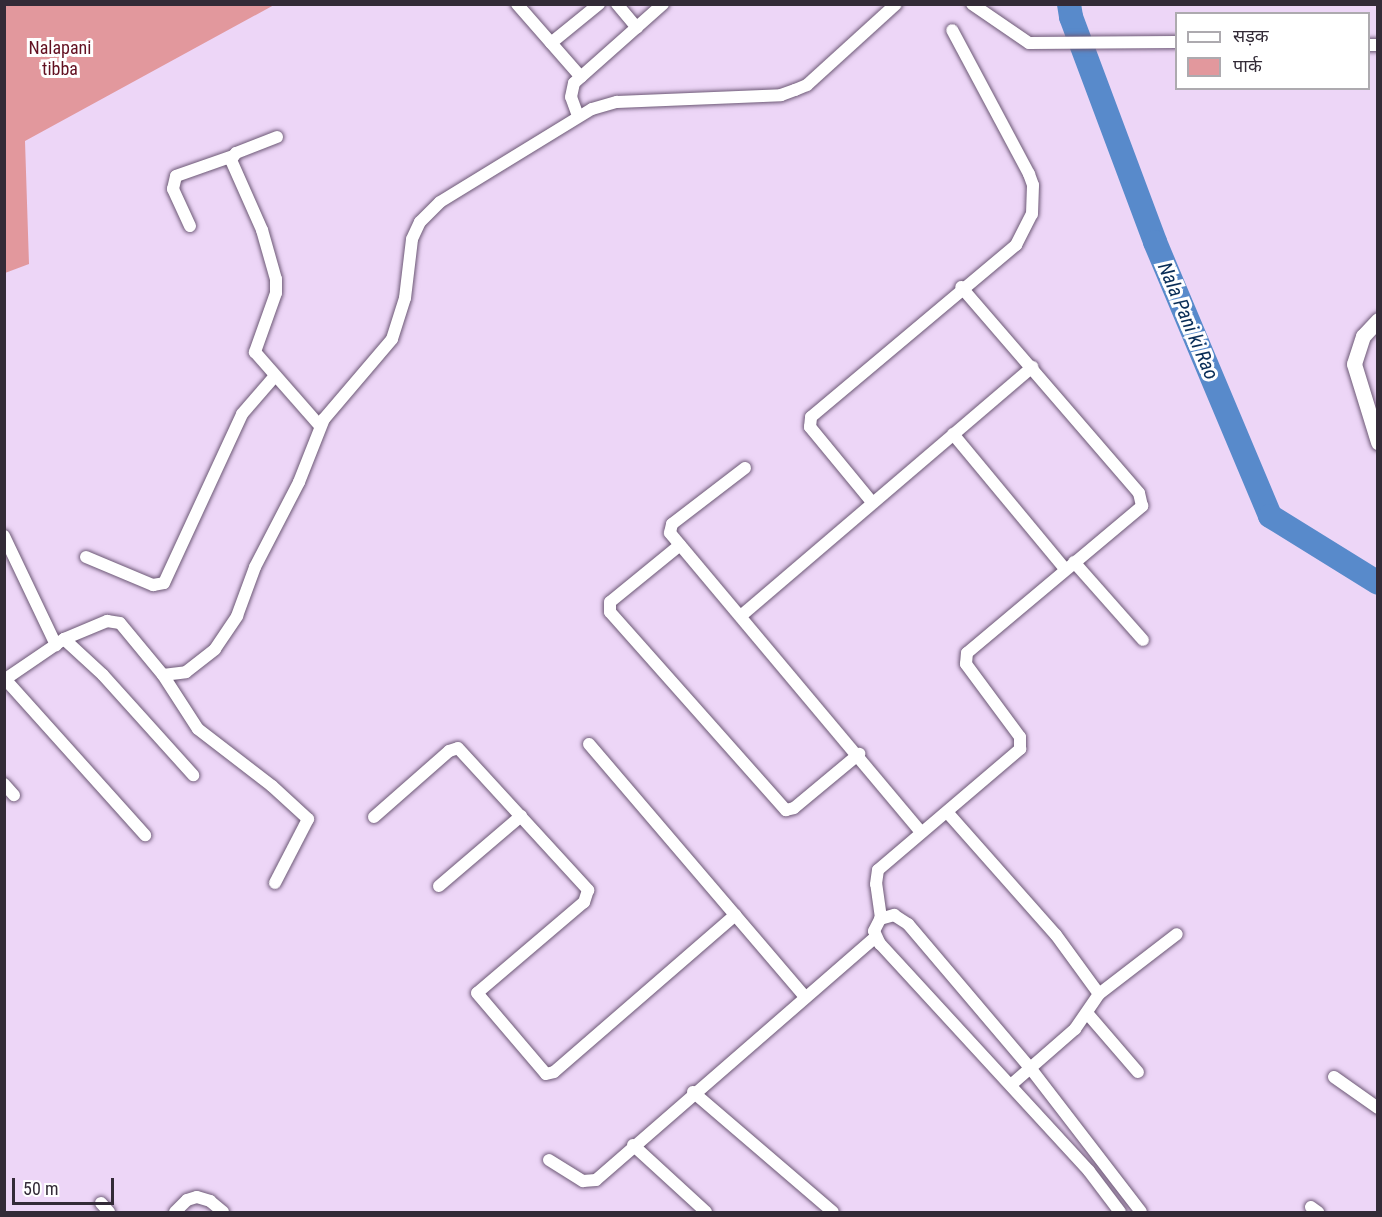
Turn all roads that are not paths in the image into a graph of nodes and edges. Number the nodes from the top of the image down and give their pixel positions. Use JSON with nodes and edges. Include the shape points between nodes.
{"nodes":[{"id":1,"x":598,"y":4,"type":"edge"},
{"id":2,"x":617,"y":4,"type":"edge"},
{"id":3,"x":663,"y":4,"type":"edge"},
{"id":4,"x":896,"y":4,"type":"edge"},
{"id":5,"x":972,"y":4,"type":"edge"},
{"id":6,"x":521,"y":6,"type":"edge"},
{"id":7,"x":637,"y":28,"type":"junction"},
{"id":8,"x":952,"y":30,"type":"dead end"},
{"id":9,"x":1175,"y":42,"type":"edge"},
{"id":10,"x":551,"y":43,"type":"junction"},
{"id":11,"x":581,"y":77,"type":"junction"},
{"id":12,"x":578,"y":116,"type":"junction"},
{"id":13,"x":277,"y":137,"type":"dead end"},
{"id":14,"x":233,"y":156,"type":"junction"},
{"id":15,"x":190,"y":226,"type":"dead end"},
{"id":16,"x":961,"y":287,"type":"junction"},
{"id":17,"x":1377,"y":320,"type":"edge"},
{"id":18,"x":1032,"y":367,"type":"junction"},
{"id":19,"x":274,"y":377,"type":"junction"},
{"id":20,"x":320,"y":426,"type":"junction"},
{"id":21,"x":953,"y":434,"type":"junction"},
{"id":22,"x":1377,"y":442,"type":"edge"},
{"id":23,"x":745,"y":468,"type":"dead end"},
{"id":24,"x":871,"y":501,"type":"junction"},
{"id":25,"x":4,"y":536,"type":"edge"},
{"id":26,"x":680,"y":545,"type":"junction"},
{"id":27,"x":86,"y":556,"type":"dead end"},
{"id":28,"x":1069,"y":565,"type":"junction"},
{"id":29,"x":742,"y":615,"type":"junction"},
{"id":30,"x":1143,"y":640,"type":"dead end"},
{"id":31,"x":60,"y":642,"type":"junction"},
{"id":32,"x":163,"y":675,"type":"junction"},
{"id":33,"x":5,"y":680,"type":"edge"},
{"id":34,"x":589,"y":744,"type":"dead end"},
{"id":35,"x":859,"y":754,"type":"junction"},
{"id":36,"x":193,"y":776,"type":"dead end"},
{"id":37,"x":4,"y":784,"type":"edge"},
{"id":38,"x":14,"y":795,"type":"dead end"},
{"id":39,"x":947,"y":812,"type":"junction"},
{"id":40,"x":521,"y":816,"type":"junction"},
{"id":41,"x":374,"y":817,"type":"dead end"},
{"id":42,"x":921,"y":832,"type":"junction"},
{"id":43,"x":145,"y":835,"type":"dead end"},
{"id":44,"x":275,"y":883,"type":"dead end"},
{"id":45,"x":439,"y":886,"type":"dead end"},
{"id":46,"x":735,"y":915,"type":"junction"},
{"id":47,"x":882,"y":918,"type":"junction"},
{"id":48,"x":1177,"y":934,"type":"dead end"},
{"id":49,"x":876,"y":937,"type":"junction"},
{"id":50,"x":1100,"y":994,"type":"junction"},
{"id":51,"x":804,"y":996,"type":"junction"},
{"id":52,"x":1087,"y":1013,"type":"junction"},
{"id":53,"x":1031,"y":1070,"type":"junction"},
{"id":54,"x":1138,"y":1072,"type":"dead end"},
{"id":55,"x":1334,"y":1077,"type":"dead end"},
{"id":56,"x":1012,"y":1084,"type":"junction"},
{"id":57,"x":693,"y":1092,"type":"junction"},
{"id":58,"x":1377,"y":1108,"type":"edge"},
{"id":59,"x":633,"y":1145,"type":"junction"},
{"id":60,"x":549,"y":1160,"type":"dead end"},
{"id":61,"x":175,"y":1212,"type":"edge"},
{"id":62,"x":223,"y":1212,"type":"edge"},
{"id":63,"x":706,"y":1212,"type":"edge"},
{"id":64,"x":832,"y":1212,"type":"edge"},
{"id":65,"x":1120,"y":1212,"type":"edge"},
{"id":66,"x":1141,"y":1212,"type":"edge"}],
"edges":[{"from":1,"to":10,"type":"street"},
{"from":2,"to":7,"type":"street"},
{"from":3,"to":7,"type":"street"},
{"from":4,"to":12,"type":"street","via":[[807,85],[781,95],[617,102]]},
{"from":5,"to":9,"type":"street","via":[[1020,39],[1061,44]]},
{"from":6,"to":10,"type":"street"},
{"from":7,"to":11,"type":"street"},
{"from":8,"to":16,"type":"street","via":[[1033,185],[1032,214],[1023,236]]},
{"from":10,"to":11,"type":"street"},
{"from":11,"to":12,"type":"street","via":[[570,92]]},
{"from":12,"to":20,"type":"street","via":[[470,181],[428,212],[412,239],[405,298],[392,339]]},
{"from":13,"to":14,"type":"street"},
{"from":14,"to":15,"type":"street","via":[[176,176],[172,189]]},
{"from":14,"to":19,"type":"street","via":[[232,166],[262,230],[276,279],[276,293],[255,352]]},
{"from":16,"to":18,"type":"street"},
{"from":16,"to":24,"type":"street","via":[[811,417],[810,427]]},
{"from":17,"to":22,"type":"street","via":[[1363,336],[1354,364]]},
{"from":18,"to":21,"type":"street"},
{"from":18,"to":28,"type":"street","via":[[1142,499],[1139,510]]},
{"from":19,"to":20,"type":"street"},
{"from":19,"to":27,"type":"street","via":[[242,414],[164,583],[153,585]]},
{"from":20,"to":32,"type":"street","via":[[307,463],[255,567],[231,628],[194,668],[177,675]]},
{"from":21,"to":24,"type":"street"},
{"from":21,"to":28,"type":"street"},
{"from":23,"to":26,"type":"street","via":[[672,525],[670,533]]},
{"from":24,"to":29,"type":"street"},
{"from":25,"to":31,"type":"street"},
{"from":26,"to":29,"type":"street"},
{"from":26,"to":35,"type":"street","via":[[610,602],[610,612],[786,810],[794,808]]},
{"from":28,"to":30,"type":"street"},
{"from":28,"to":39,"type":"street","via":[[967,653],[966,664],[1021,742],[1016,754]]},
{"from":29,"to":35,"type":"street"},
{"from":31,"to":32,"type":"street","via":[[114,621]]},
{"from":31,"to":33,"type":"street"},
{"from":31,"to":36,"type":"street","via":[[103,675]]},
{"from":32,"to":44,"type":"street","via":[[198,729],[308,819]]},
{"from":33,"to":43,"type":"street"},
{"from":34,"to":46,"type":"street"},
{"from":35,"to":42,"type":"street"},
{"from":37,"to":38,"type":"street"},
{"from":39,"to":42,"type":"street"},
{"from":39,"to":50,"type":"street","via":[[1056,935]]},
{"from":40,"to":41,"type":"street","via":[[463,750],[454,748]]},
{"from":40,"to":45,"type":"street"},
{"from":40,"to":46,"type":"street","via":[[589,894],[477,993],[546,1074],[554,1072]]},
{"from":42,"to":47,"type":"street","via":[[878,870],[876,884]]},
{"from":46,"to":51,"type":"street"},
{"from":47,"to":49,"type":"street","via":[[874,927]]},
{"from":47,"to":53,"type":"street","via":[[894,915],[908,924]]},
{"from":48,"to":50,"type":"street"},
{"from":49,"to":51,"type":"street"},
{"from":49,"to":56,"type":"street"},
{"from":50,"to":52,"type":"street"},
{"from":51,"to":57,"type":"street"},
{"from":52,"to":53,"type":"street"},
{"from":52,"to":54,"type":"street"},
{"from":53,"to":56,"type":"street"},
{"from":53,"to":66,"type":"street"},
{"from":55,"to":58,"type":"street"},
{"from":56,"to":65,"type":"street"},
{"from":57,"to":59,"type":"street"},
{"from":57,"to":64,"type":"street"},
{"from":59,"to":60,"type":"street","via":[[590,1182]]},
{"from":59,"to":63,"type":"street"},
{"from":61,"to":62,"type":"street","via":[[187,1200],[197,1197],[210,1201]]}]}
